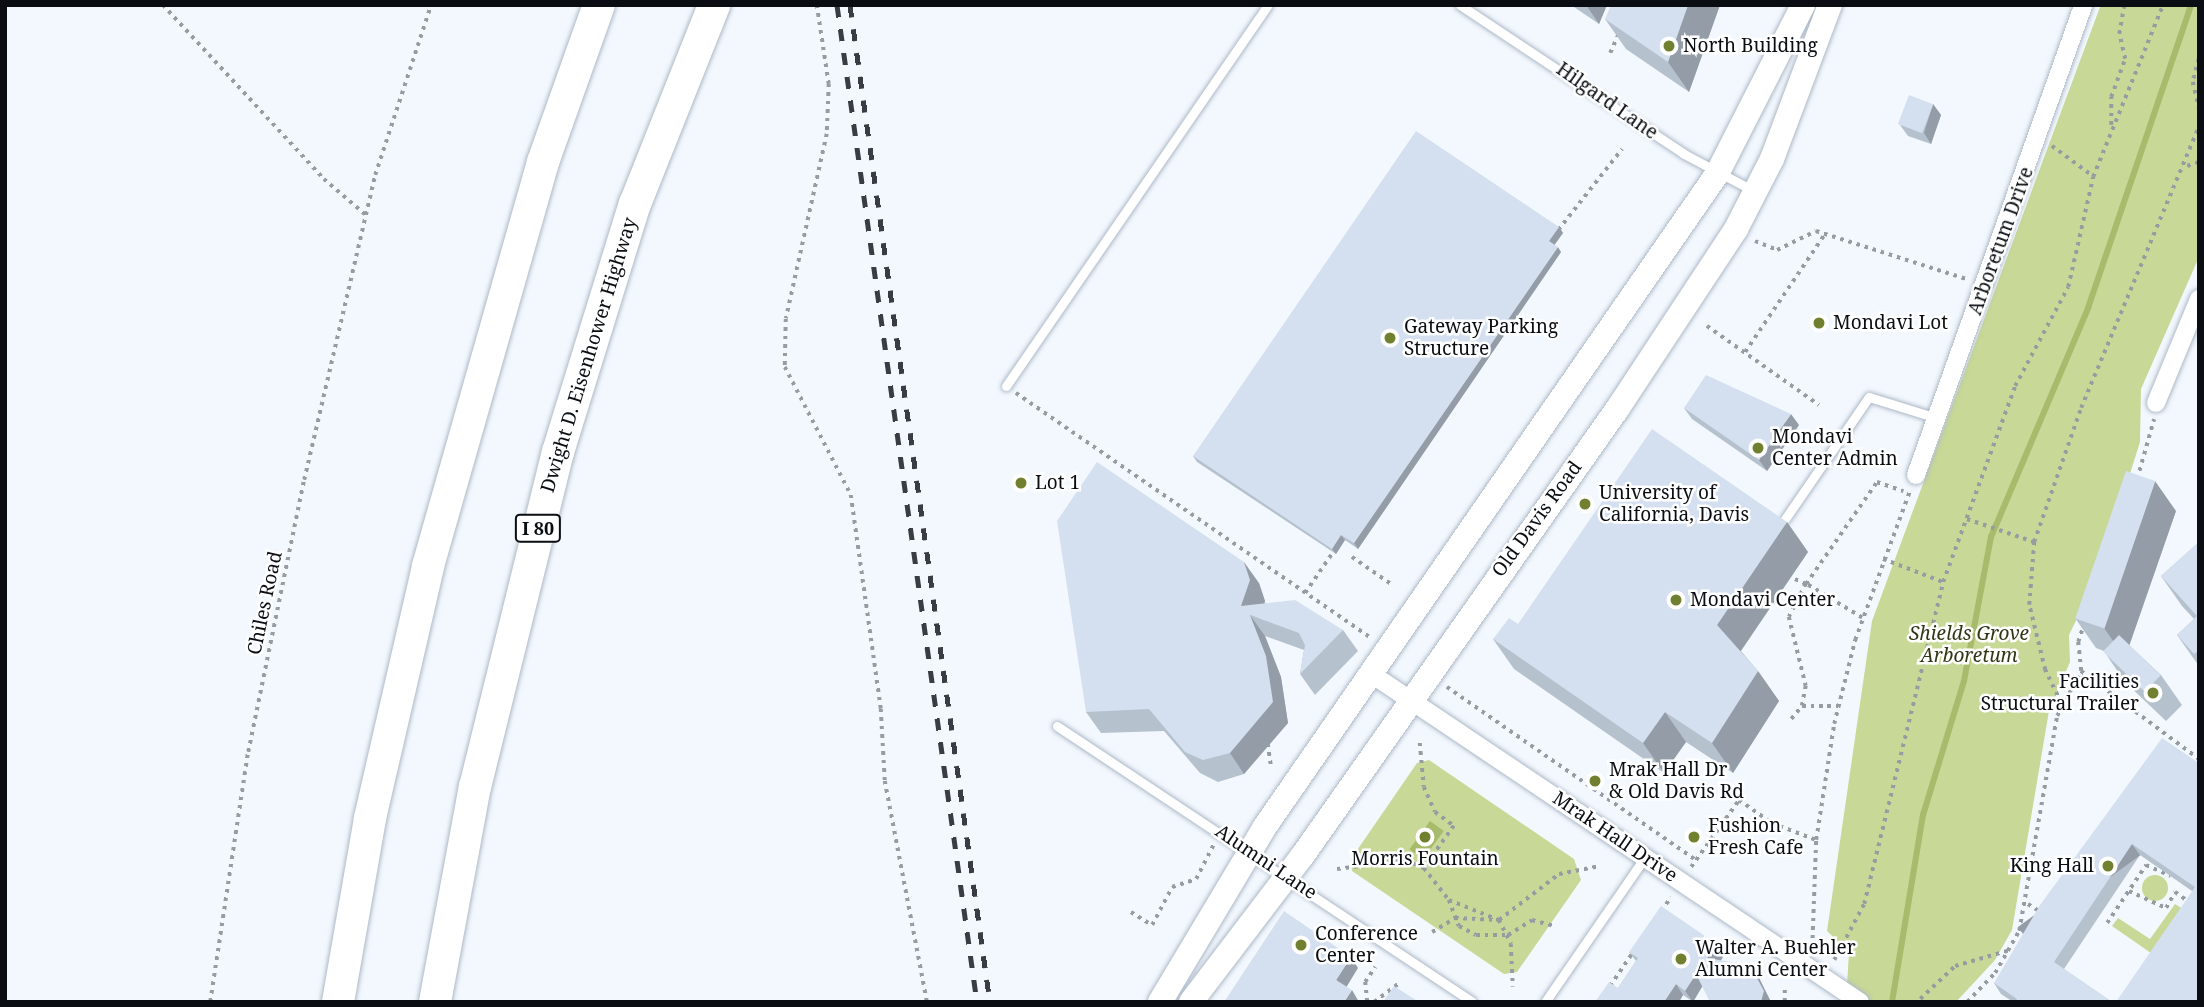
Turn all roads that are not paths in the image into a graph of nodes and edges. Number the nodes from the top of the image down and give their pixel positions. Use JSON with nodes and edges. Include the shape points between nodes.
{"nodes":[{"id":1,"x":599,"y":5,"type":"edge"},
{"id":2,"x":714,"y":5,"type":"edge"},
{"id":3,"x":1268,"y":5,"type":"edge"},
{"id":4,"x":1460,"y":5,"type":"edge"},
{"id":5,"x":1803,"y":5,"type":"edge"},
{"id":6,"x":1830,"y":5,"type":"edge"},
{"id":7,"x":2083,"y":5,"type":"edge"},
{"id":8,"x":1717,"y":174,"type":"junction"},
{"id":9,"x":1756,"y":192,"type":"junction"},
{"id":10,"x":2199,"y":299,"type":"edge"},
{"id":11,"x":1006,"y":386,"type":"road end"},
{"id":12,"x":2156,"y":404,"type":"road end"},
{"id":13,"x":1937,"y":418,"type":"junction"},
{"id":14,"x":1916,"y":475,"type":"road end"},
{"id":15,"x":1785,"y":519,"type":"edge"},
{"id":16,"x":1370,"y":673,"type":"junction"},
{"id":17,"x":1410,"y":699,"type":"junction"},
{"id":18,"x":1057,"y":726,"type":"dead end"},
{"id":19,"x":1250,"y":850,"type":"junction"},
{"id":20,"x":1645,"y":857,"type":"junction"},
{"id":21,"x":1285,"y":874,"type":"junction"},
{"id":22,"x":1855,"y":998,"type":"edge"},
{"id":23,"x":338,"y":1002,"type":"edge"},
{"id":24,"x":435,"y":1002,"type":"edge"},
{"id":25,"x":1160,"y":1002,"type":"edge"},
{"id":26,"x":1191,"y":1002,"type":"edge"},
{"id":27,"x":1472,"y":1002,"type":"edge"},
{"id":28,"x":1545,"y":1002,"type":"edge"}],
"edges":[{"from":1,"to":23,"type":"highway","via":[[543,162],[428,566],[370,818]]},
{"from":2,"to":24,"type":"highway","name":"Dwight D. Eisenhower Highway","number":"I 80","via":[[635,204],[558,452],[475,787]]},
{"from":3,"to":11,"type":"lane"},
{"from":4,"to":8,"type":"lane","name":"Hilgard Lane"},
{"from":5,"to":8,"type":"street"},
{"from":6,"to":9,"type":"street","name":"Old Davis Road"},
{"from":7,"to":13,"type":"street","name":"Arboretum Drive"},
{"from":8,"to":9,"type":"lane","name":"Hilgard Lane"},
{"from":8,"to":16,"type":"street"},
{"from":9,"to":17,"type":"street","name":"Old Davis Road","via":[[1618,408]]},
{"from":10,"to":12,"type":"street"},
{"from":13,"to":14,"type":"street","name":"Arboretum Drive"},
{"from":13,"to":15,"type":"lane","via":[[1869,397]]},
{"from":16,"to":17,"type":"street","name":"Mrak Hall Drive"},
{"from":16,"to":19,"type":"street"},
{"from":17,"to":20,"type":"street","name":"Mrak Hall Drive"},
{"from":17,"to":21,"type":"street","name":"Old Davis Road"},
{"from":18,"to":19,"type":"lane","name":"Alumni Lane"},
{"from":19,"to":21,"type":"lane","name":"Alumni Lane"},
{"from":19,"to":25,"type":"street"},
{"from":20,"to":22,"type":"street","name":"Mrak Hall Drive"},
{"from":20,"to":28,"type":"lane"},
{"from":21,"to":26,"type":"street","name":"Old Davis Road"},
{"from":21,"to":27,"type":"lane","name":"Alumni Lane"}]}
